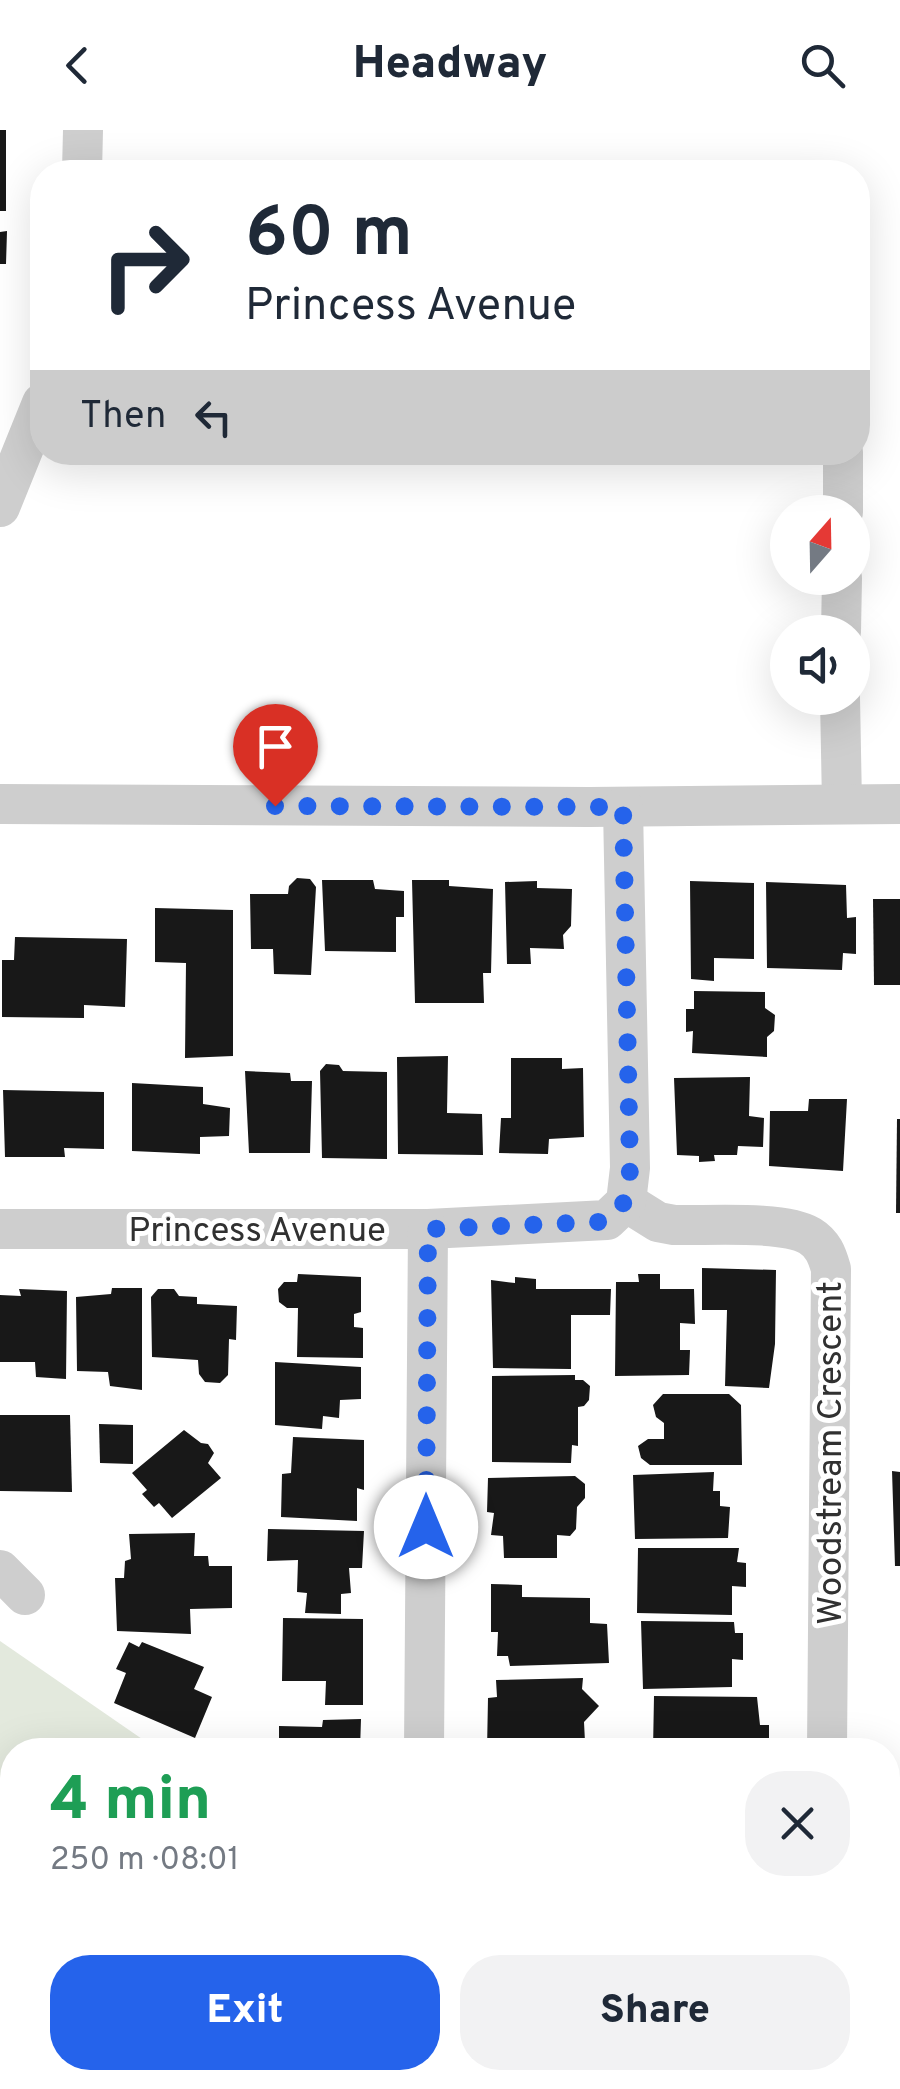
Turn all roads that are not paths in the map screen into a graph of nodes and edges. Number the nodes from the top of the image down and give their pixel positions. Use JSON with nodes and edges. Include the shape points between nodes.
{"nodes":[{"id":1,"x":82,"y":130,"type":"edge"},
{"id":2,"x":82,"y":160,"type":"edge"},
{"id":3,"x":30,"y":433,"type":"edge"},
{"id":4,"x":844,"y":465,"type":"edge"},
{"id":5,"x":843,"y":495,"type":"edge"},
{"id":6,"x":0,"y":507,"type":"edge"},
{"id":7,"x":840,"y":715,"type":"edge"},
{"id":8,"x":0,"y":804,"type":"edge"},
{"id":9,"x":842,"y":804,"type":"junction"},
{"id":10,"x":900,"y":804,"type":"edge"},
{"id":11,"x":623,"y":807,"type":"junction"},
{"id":12,"x":626,"y":1202,"type":"junction"},
{"id":13,"x":0,"y":1229,"type":"edge"},
{"id":14,"x":428,"y":1229,"type":"junction"},
{"id":15,"x":424,"y":1738,"type":"edge"},
{"id":16,"x":827,"y":1738,"type":"edge"}],
"edges":[{"from":1,"to":2,"type":"street"},
{"from":3,"to":6,"type":"street"},
{"from":4,"to":5,"type":"street"},
{"from":7,"to":9,"type":"street"},
{"from":8,"to":11,"type":"street"},
{"from":9,"to":10,"type":"street"},
{"from":9,"to":11,"type":"street"},
{"from":11,"to":12,"type":"street"},
{"from":12,"to":14,"type":"street","name":"Princess Avenue","via":[[598,1222]]},
{"from":12,"to":16,"type":"street","name":"Woodstream Crescent","via":[[674,1225],[788,1228],[825,1250]]},
{"from":13,"to":14,"type":"street","name":"Princess Avenue"},
{"from":14,"to":15,"type":"street"}]}
